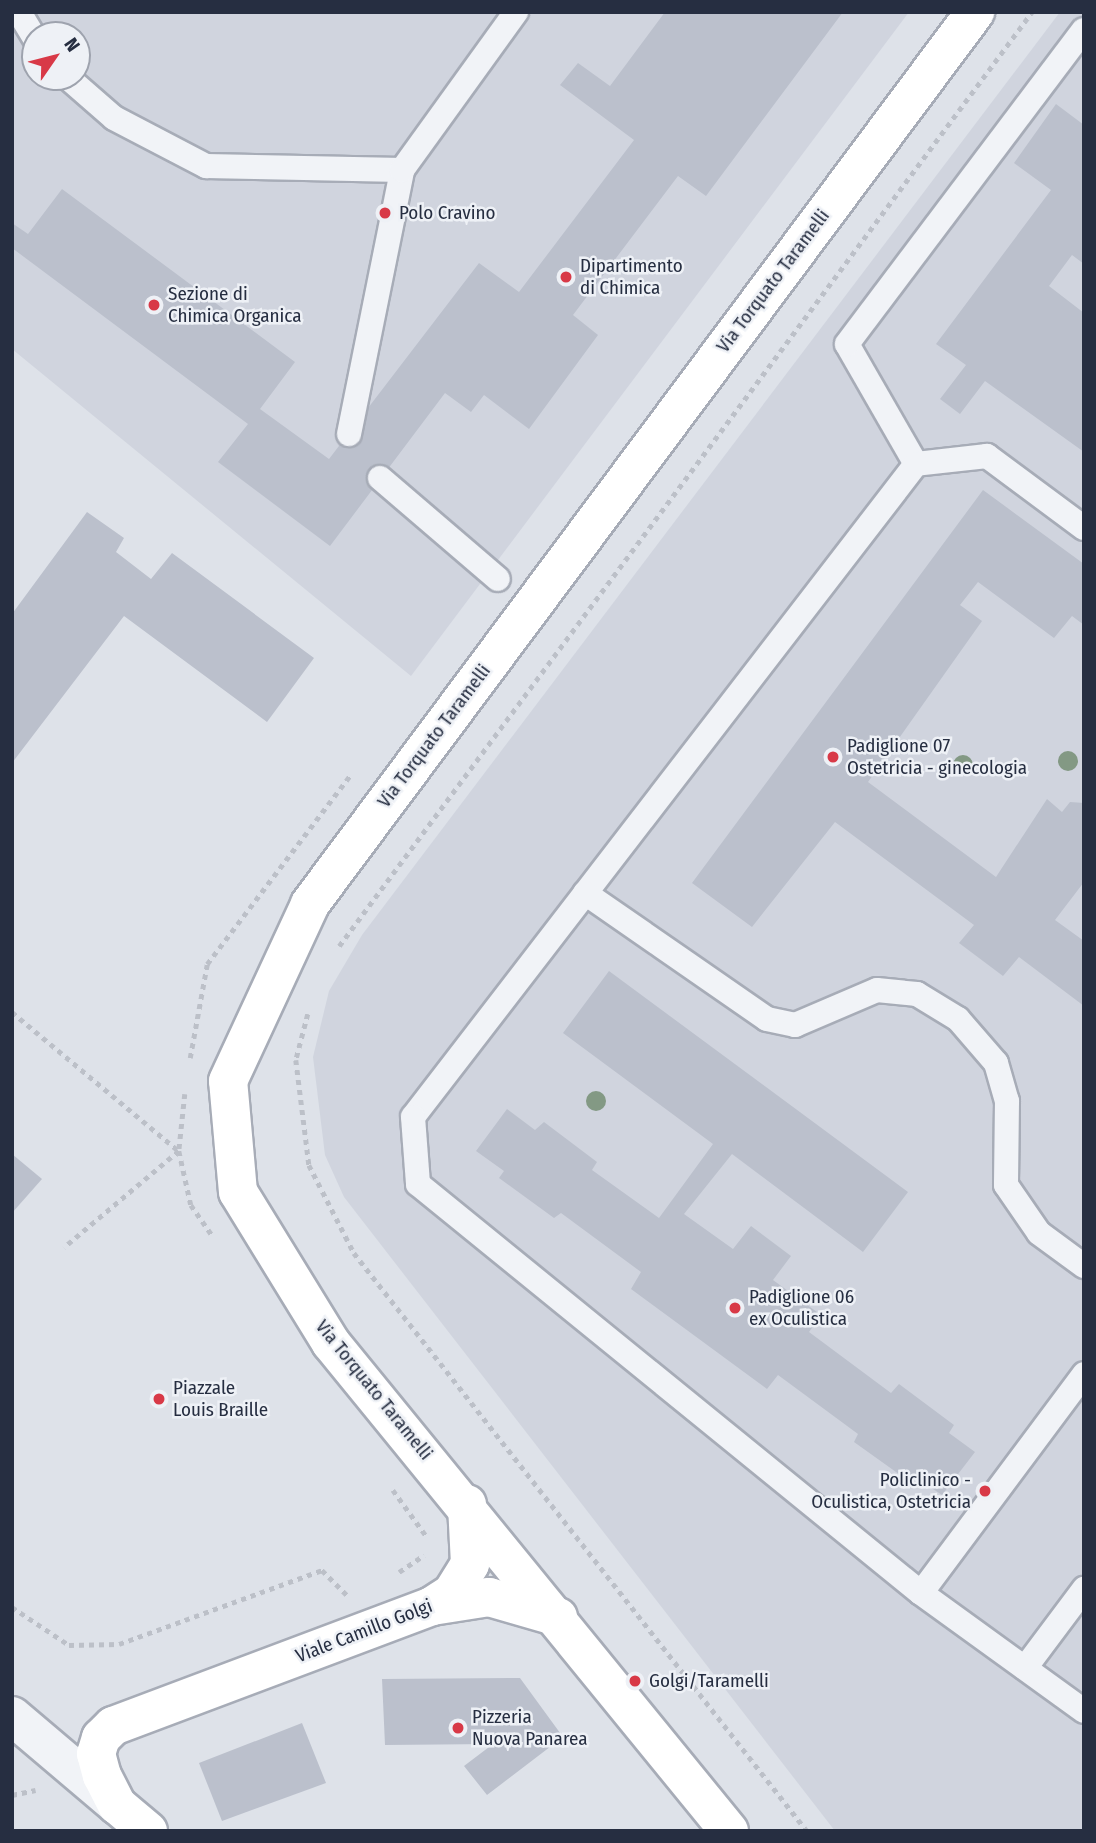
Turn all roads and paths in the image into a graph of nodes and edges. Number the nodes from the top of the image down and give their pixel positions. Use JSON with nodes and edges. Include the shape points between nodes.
{"nodes":[{"id":1,"x":516,"y":12,"type":"edge"},
{"id":2,"x":975,"y":12,"type":"edge"},
{"id":3,"x":1084,"y":30,"type":"edge"},
{"id":4,"x":83,"y":91,"type":"edge"},
{"id":5,"x":402,"y":170,"type":"junction"},
{"id":6,"x":349,"y":434,"type":"dead end"},
{"id":7,"x":916,"y":464,"type":"junction"},
{"id":8,"x":380,"y":478,"type":"dead end"},
{"id":9,"x":1084,"y":527,"type":"edge"},
{"id":10,"x":498,"y":579,"type":"dead end"},
{"id":11,"x":357,"y":766,"type":"dead end"},
{"id":12,"x":585,"y":892,"type":"junction"},
{"id":13,"x":12,"y":1012,"type":"edge"},
{"id":14,"x":188,"y":1069,"type":"dead end"},
{"id":15,"x":186,"y":1082,"type":"dead end"},
{"id":16,"x":179,"y":1151,"type":"junction"},
{"id":17,"x":214,"y":1238,"type":"dead end"},
{"id":18,"x":64,"y":1248,"type":"dead end"},
{"id":19,"x":1084,"y":1266,"type":"edge"},
{"id":20,"x":1084,"y":1374,"type":"edge"},
{"id":21,"x":387,"y":1482,"type":"dead end"},
{"id":22,"x":467,"y":1504,"type":"junction"},
{"id":23,"x":1084,"y":1589,"type":"edge"},
{"id":24,"x":921,"y":1593,"type":"junction"},
{"id":25,"x":350,"y":1598,"type":"dead end"},
{"id":26,"x":12,"y":1607,"type":"edge"},
{"id":27,"x":421,"y":1611,"type":"junction"},
{"id":28,"x":559,"y":1617,"type":"junction"},
{"id":29,"x":1025,"y":1668,"type":"junction"},
{"id":30,"x":1084,"y":1711,"type":"edge"},
{"id":31,"x":113,"y":1726,"type":"junction"},
{"id":32,"x":20,"y":1733,"type":"edge"},
{"id":33,"x":117,"y":1805,"type":"junction"},
{"id":34,"x":148,"y":1831,"type":"edge"},
{"id":35,"x":729,"y":1831,"type":"edge"}],
"edges":[{"from":1,"to":5,"type":"lane"},
{"from":2,"to":22,"type":"main road","name":"Via Torquato Taramelli","via":[[310,904],[228,1081],[238,1192],[331,1343]]},
{"from":3,"to":7,"type":"lane","via":[[847,344]]},
{"from":4,"to":5,"type":"lane","via":[[114,118],[206,166]]},
{"from":5,"to":6,"type":"lane"},
{"from":7,"to":9,"type":"lane","via":[[987,456]]},
{"from":7,"to":12,"type":"lane"},
{"from":8,"to":10,"type":"lane"},
{"from":11,"to":14,"type":"path","via":[[207,964]]},
{"from":12,"to":19,"type":"lane","via":[[767,1019],[795,1025],[877,990],[917,994],[958,1019],[996,1063],[1007,1101],[1006,1185],[1039,1233]]},
{"from":12,"to":24,"type":"lane","via":[[413,1116],[418,1184]]},
{"from":13,"to":16,"type":"path"},
{"from":15,"to":16,"type":"path"},
{"from":16,"to":17,"type":"path","via":[[191,1205]]},
{"from":16,"to":18,"type":"path"},
{"from":20,"to":24,"type":"lane"},
{"from":21,"to":27,"type":"path","via":[[435,1548],[393,1575]]},
{"from":22,"to":27,"type":"main road","name":"Viale Camillo Golgi","via":[[470,1564],[452,1593]]},
{"from":22,"to":28,"type":"main road"},
{"from":23,"to":29,"type":"lane"},
{"from":24,"to":29,"type":"lane"},
{"from":25,"to":26,"type":"path","via":[[322,1570],[119,1644],[69,1645]]},
{"from":27,"to":28,"type":"main road","via":[[489,1597]]},
{"from":27,"to":31,"type":"main road","name":"Viale Camillo Golgi"},
{"from":28,"to":35,"type":"main road"},
{"from":29,"to":30,"type":"lane"},
{"from":31,"to":32,"type":"street","via":[[50,1735]]},
{"from":31,"to":33,"type":"main road","via":[[96,1754]]},
{"from":32,"to":33,"type":"street"},
{"from":33,"to":34,"type":"main road"}]}
